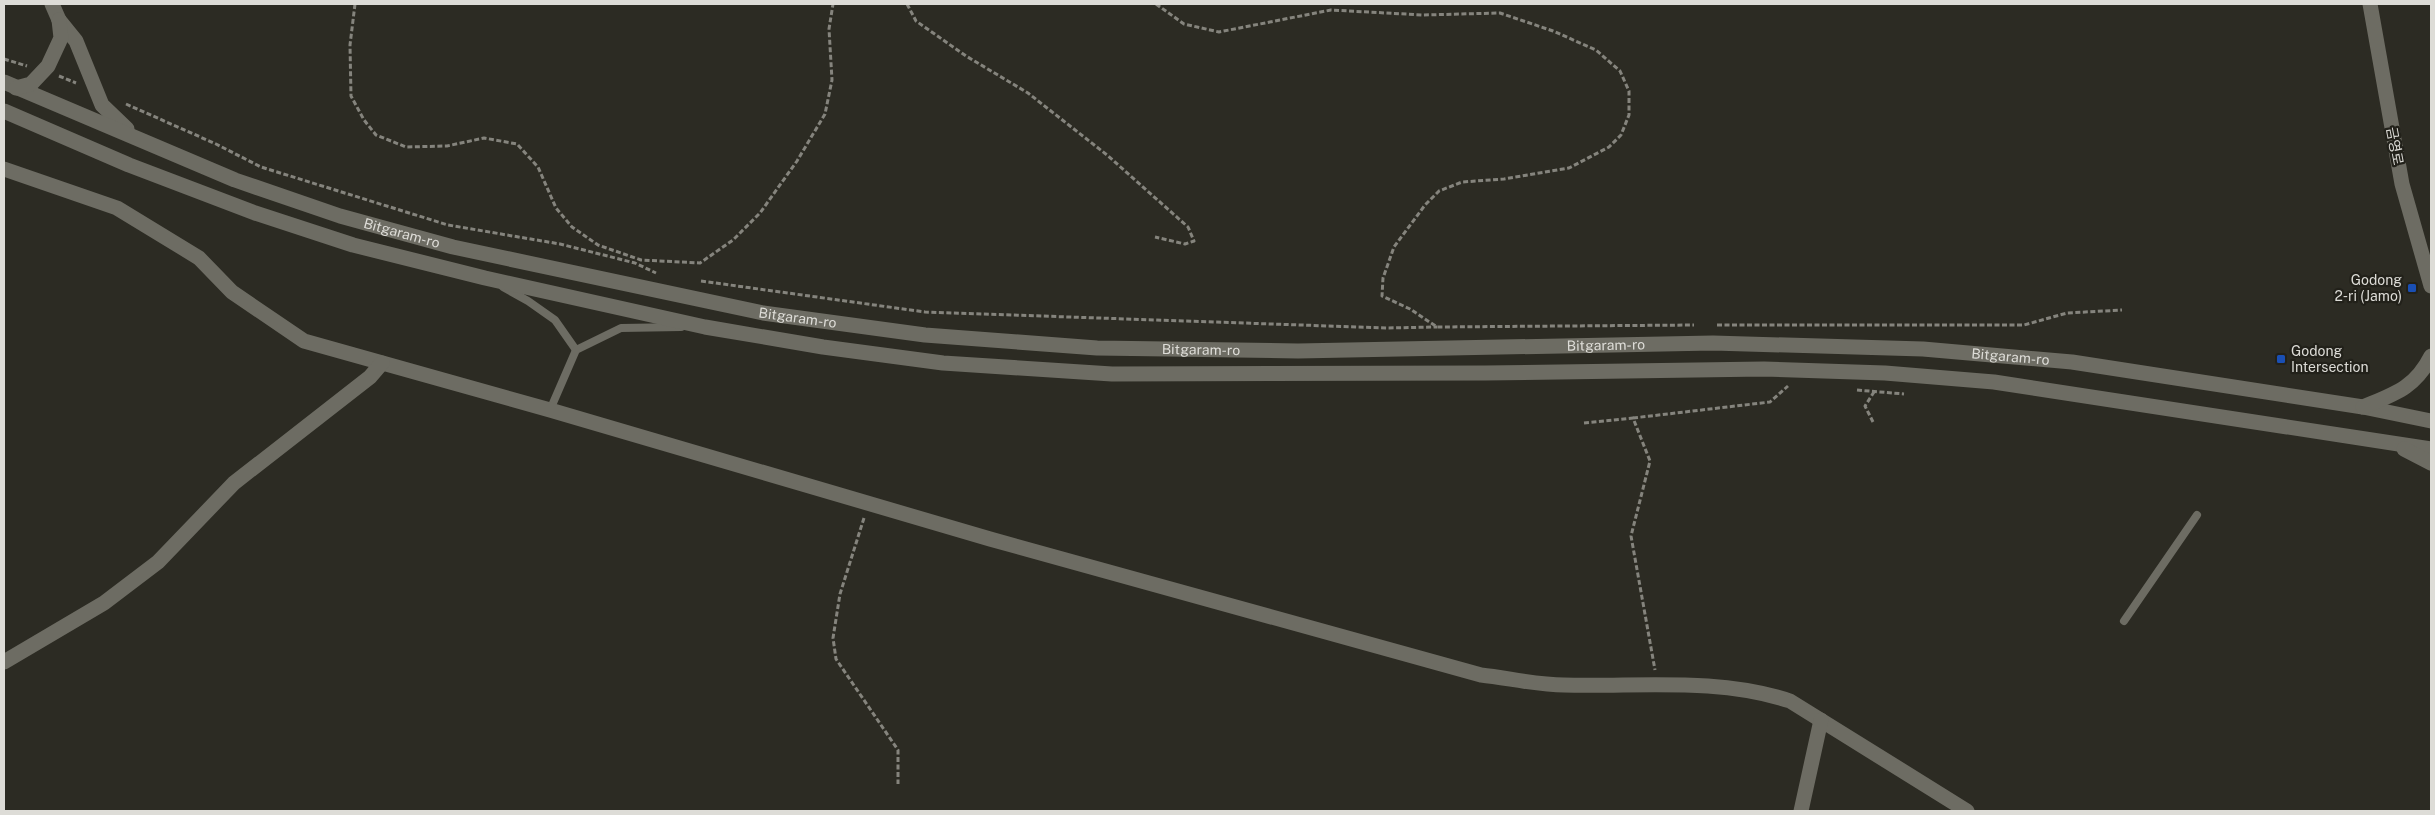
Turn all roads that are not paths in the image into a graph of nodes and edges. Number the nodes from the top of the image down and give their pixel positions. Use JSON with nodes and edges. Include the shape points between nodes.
{"nodes":[{"id":1,"x":52,"y":4,"type":"edge"},
{"id":2,"x":2370,"y":4,"type":"edge"},
{"id":3,"x":59,"y":20,"type":"junction"},
{"id":4,"x":10,"y":85,"type":"edge"},
{"id":5,"x":4,"y":111,"type":"edge"},
{"id":6,"x":134,"y":135,"type":"junction"},
{"id":7,"x":4,"y":169,"type":"edge"},
{"id":8,"x":486,"y":278,"type":"junction"},
{"id":9,"x":2431,"y":284,"type":"edge"},
{"id":10,"x":705,"y":327,"type":"junction"},
{"id":11,"x":576,"y":350,"type":"junction"},
{"id":12,"x":2431,"y":356,"type":"edge"},
{"id":13,"x":382,"y":363,"type":"junction"},
{"id":14,"x":2363,"y":407,"type":"junction"},
{"id":15,"x":550,"y":410,"type":"junction"},
{"id":16,"x":2431,"y":421,"type":"edge"},
{"id":17,"x":2386,"y":441,"type":"junction"},
{"id":18,"x":2431,"y":449,"type":"edge"},
{"id":19,"x":2431,"y":462,"type":"edge"},
{"id":20,"x":2197,"y":515,"type":"dead end"},
{"id":21,"x":2124,"y":621,"type":"dead end"},
{"id":22,"x":4,"y":662,"type":"edge"},
{"id":23,"x":1821,"y":720,"type":"junction"},
{"id":24,"x":1801,"y":811,"type":"edge"},
{"id":25,"x":1967,"y":811,"type":"edge"}],
"edges":[{"from":1,"to":3,"type":"main road"},
{"from":2,"to":9,"type":"main road","name":"금영로","via":[[2402,184]]},
{"from":3,"to":4,"type":"main road","via":[[61,38],[56,54],[45,69],[32,84]]},
{"from":3,"to":6,"type":"main road","via":[[76,41],[102,104]]},
{"from":4,"to":6,"type":"main road","name":"Bitgaram-ro"},
{"from":5,"to":8,"type":"main road","name":"Bitgaram-ro","via":[[130,165],[255,213],[353,245]]},
{"from":6,"to":14,"type":"main road","name":"Bitgaram-ro","via":[[235,180],[340,216],[452,246],[763,313],[925,335],[1097,348],[1298,351],[1713,343],[1923,349],[2072,362]]},
{"from":7,"to":13,"type":"main road","via":[[117,208],[199,258],[232,292],[304,341]]},
{"from":8,"to":10,"type":"main road","name":"Bitgaram-ro"},
{"from":8,"to":11,"type":"lane","via":[[555,320]]},
{"from":10,"to":11,"type":"lane","via":[[621,328]]},
{"from":10,"to":17,"type":"main road","name":"Bitgaram-ro","via":[[943,363],[1112,374],[1764,369],[1885,373],[1994,382]]},
{"from":11,"to":15,"type":"lane"},
{"from":12,"to":14,"type":"main road","via":[[2408,386]]},
{"from":13,"to":15,"type":"main road"},
{"from":13,"to":22,"type":"main road","via":[[370,377],[234,484],[158,562],[104,604]]},
{"from":14,"to":16,"type":"main road","name":"Bitgaram-ro"},
{"from":15,"to":23,"type":"main road","via":[[1481,675],[1561,685],[1658,683],[1766,693],[1790,701]]},
{"from":17,"to":18,"type":"main road","name":"Bitgaram-ro"},
{"from":17,"to":19,"type":"main road"},
{"from":20,"to":21,"type":"lane"},
{"from":23,"to":24,"type":"main road"},
{"from":23,"to":25,"type":"main road"}]}
